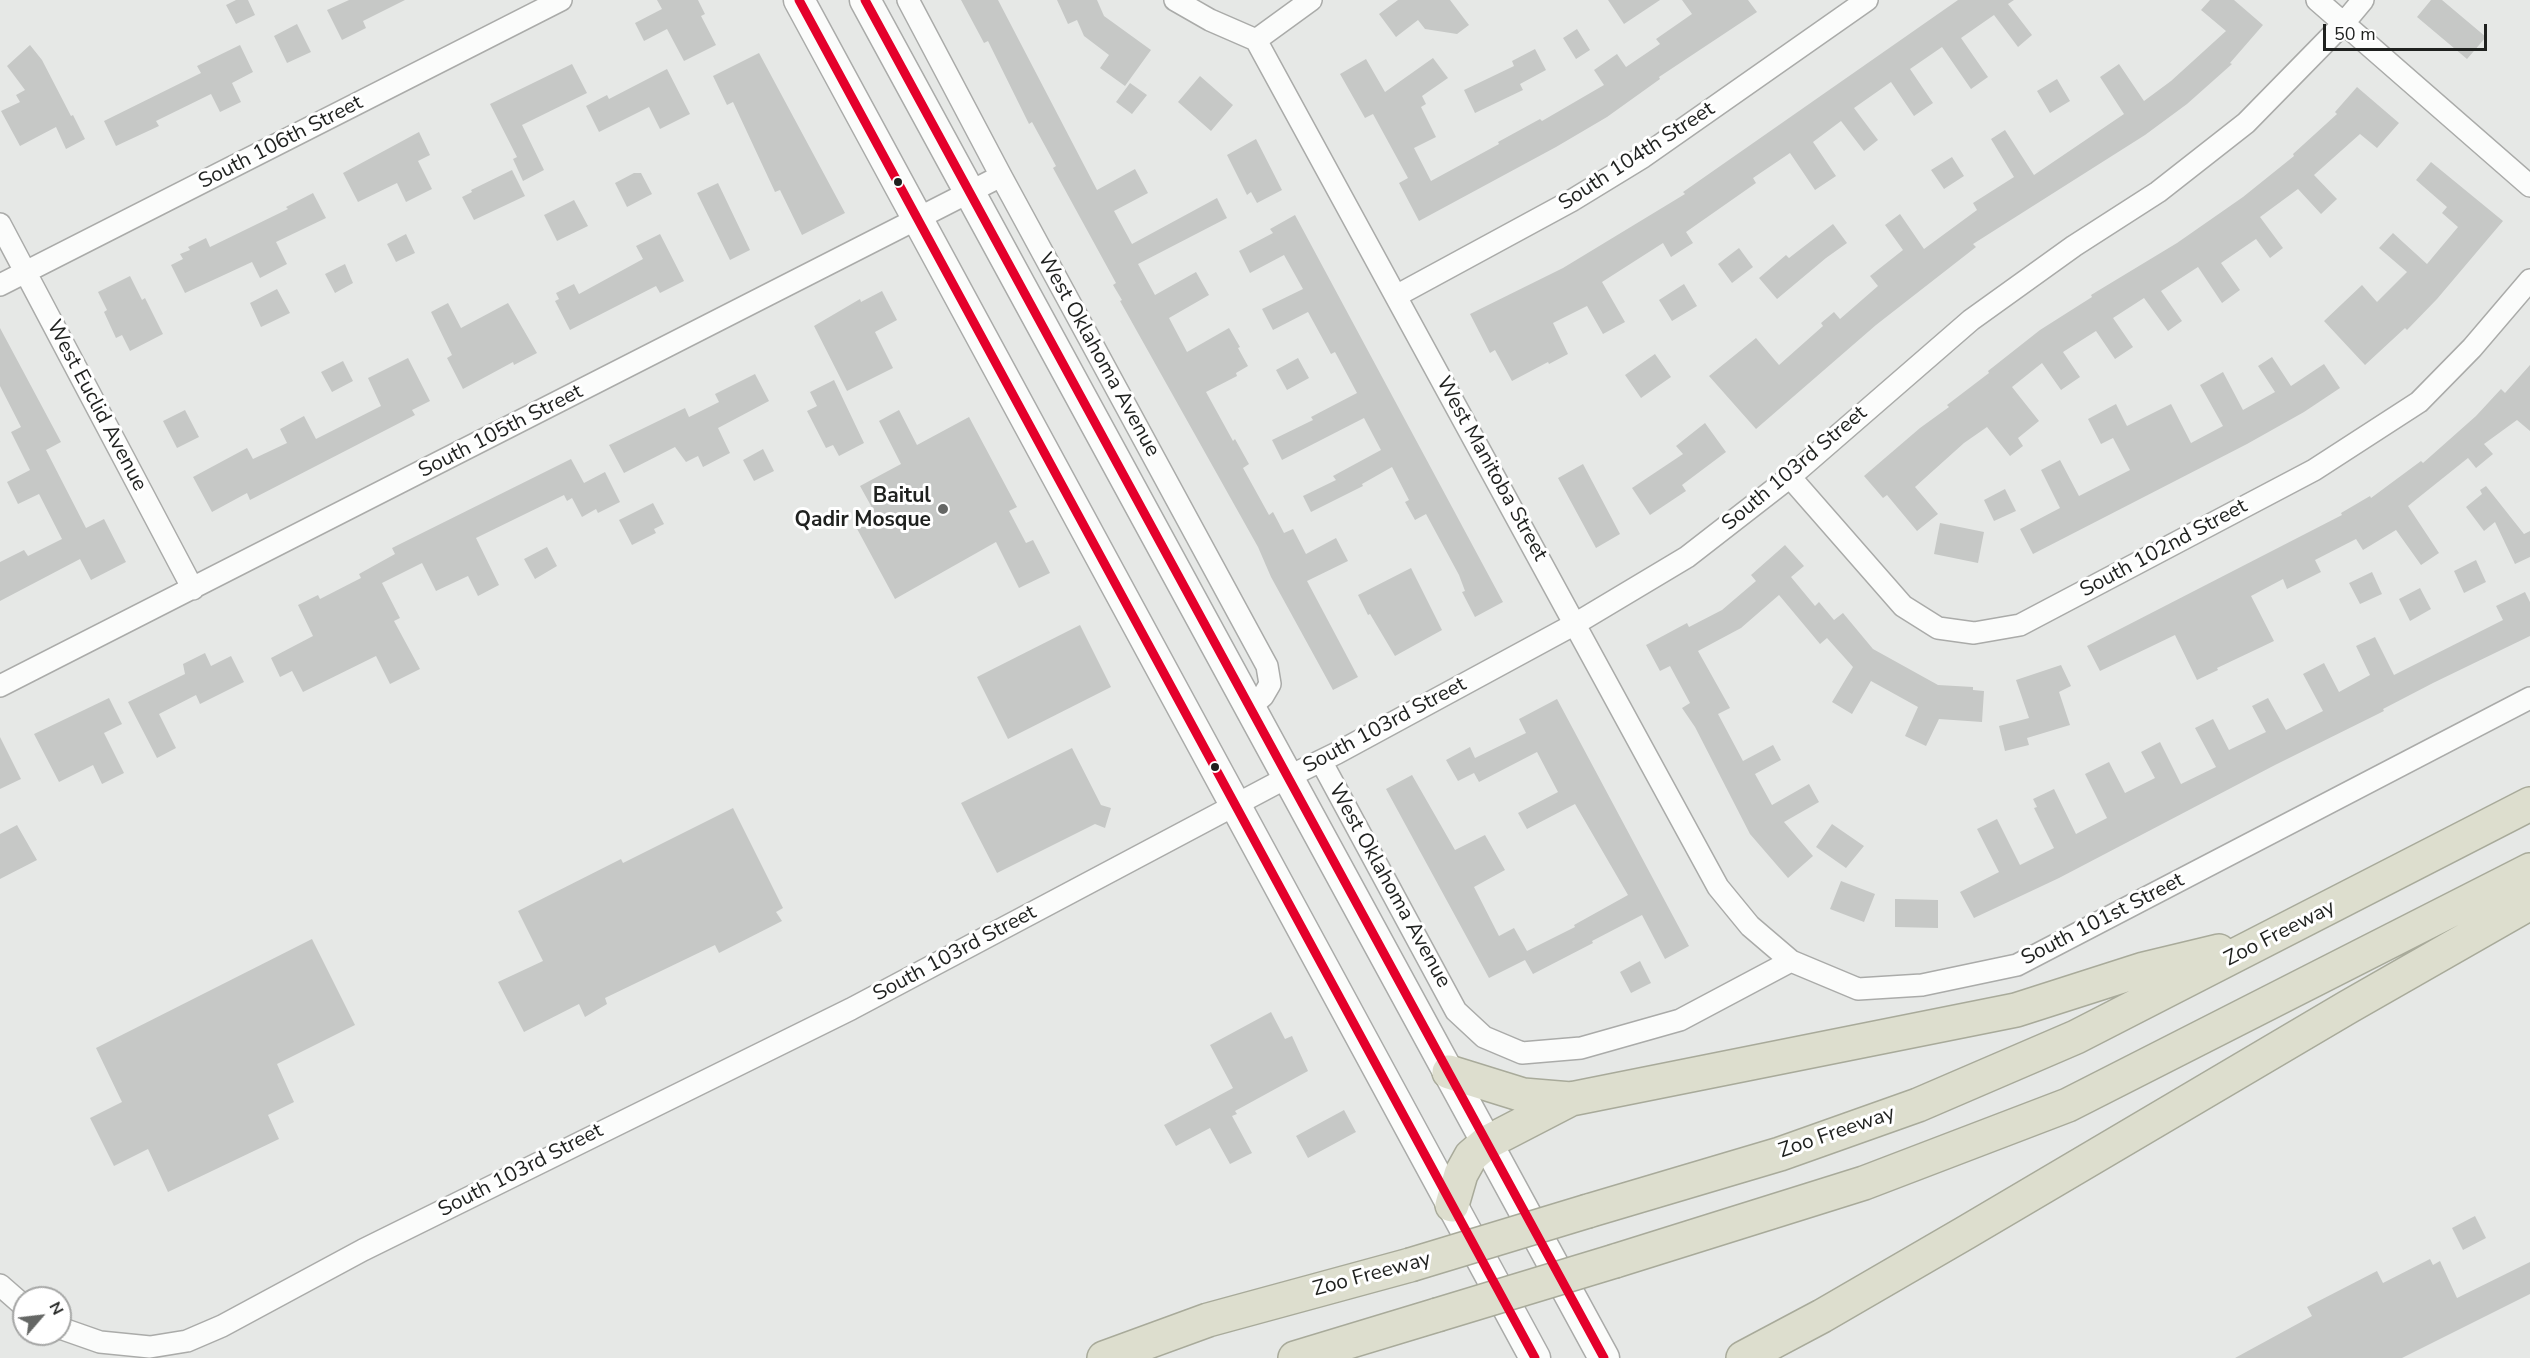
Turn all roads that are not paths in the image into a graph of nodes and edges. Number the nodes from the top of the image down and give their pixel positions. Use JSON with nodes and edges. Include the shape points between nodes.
{"nodes":[{"id":1,"x":561,"y":0,"type":"edge"},
{"id":2,"x":799,"y":0,"type":"edge"},
{"id":3,"x":866,"y":0,"type":"edge"},
{"id":4,"x":908,"y":0,"type":"edge"},
{"id":5,"x":1175,"y":0,"type":"edge"},
{"id":6,"x":1311,"y":0,"type":"edge"},
{"id":7,"x":1867,"y":0,"type":"edge"},
{"id":8,"x":2316,"y":0,"type":"edge"},
{"id":9,"x":2363,"y":0,"type":"edge"},
{"id":10,"x":2343,"y":24,"type":"junction"},
{"id":11,"x":1256,"y":40,"type":"junction"},
{"id":12,"x":1001,"y":176,"type":"junction"},
{"id":13,"x":2530,"y":186,"type":"edge"},
{"id":14,"x":970,"y":192,"type":"junction"},
{"id":15,"x":918,"y":219,"type":"junction"},
{"id":16,"x":0,"y":224,"type":"edge"},
{"id":17,"x":26,"y":272,"type":"junction"},
{"id":18,"x":2530,"y":280,"type":"edge"},
{"id":19,"x":0,"y":285,"type":"edge"},
{"id":20,"x":1396,"y":296,"type":"junction"},
{"id":21,"x":1790,"y":477,"type":"junction"},
{"id":22,"x":193,"y":589,"type":"junction"},
{"id":23,"x":1575,"y":624,"type":"junction"},
{"id":24,"x":0,"y":686,"type":"edge"},
{"id":25,"x":2530,"y":698,"type":"edge"},
{"id":26,"x":1250,"y":707,"type":"junction"},
{"id":27,"x":1321,"y":761,"type":"junction"},
{"id":28,"x":1288,"y":777,"type":"junction"},
{"id":29,"x":2530,"y":804,"type":"edge"},
{"id":30,"x":1236,"y":806,"type":"junction"},
{"id":31,"x":2530,"y":870,"type":"edge"},
{"id":32,"x":2530,"y":903,"type":"edge"},
{"id":33,"x":2274,"y":938,"type":"junction"},
{"id":34,"x":1791,"y":961,"type":"junction"},
{"id":35,"x":1449,"y":1072,"type":"junction"},
{"id":36,"x":1571,"y":1099,"type":"junction"},
{"id":37,"x":1486,"y":1143,"type":"junction"},
{"id":38,"x":1452,"y":1205,"type":"junction"},
{"id":39,"x":0,"y":1285,"type":"edge"},
{"id":40,"x":12,"y":1296,"type":"edge"},
{"id":41,"x":72,"y":1332,"type":"edge"},
{"id":42,"x":1104,"y":1358,"type":"edge"},
{"id":43,"x":1295,"y":1358,"type":"edge"},
{"id":44,"x":1535,"y":1358,"type":"edge"},
{"id":45,"x":1604,"y":1358,"type":"edge"},
{"id":46,"x":1743,"y":1358,"type":"edge"}],
"edges":[{"from":1,"to":17,"type":"street","name":"South 106th Street"},
{"from":2,"to":15,"type":"main road"},
{"from":3,"to":14,"type":"main road","name":"West Oklahoma Avenue"},
{"from":4,"to":12,"type":"street","name":"West Oklahoma Avenue"},
{"from":5,"to":11,"type":"street"},
{"from":6,"to":11,"type":"street"},
{"from":7,"to":20,"type":"street","name":"South 104th Street","via":[[1642,157],[1571,201]]},
{"from":8,"to":10,"type":"street"},
{"from":9,"to":10,"type":"street","name":"South 103rd Street"},
{"from":10,"to":13,"type":"street"},
{"from":10,"to":21,"type":"street","name":"South 103rd Street","via":[[2246,123],[2158,192],[1971,320]]},
{"from":11,"to":20,"type":"street","name":"West Manitoba Street"},
{"from":12,"to":14,"type":"street","name":"South 105th Street"},
{"from":12,"to":26,"type":"street","name":"West Oklahoma Avenue","via":[[1267,666],[1270,684]]},
{"from":14,"to":15,"type":"street","name":"South 105th Street"},
{"from":14,"to":26,"type":"main road","name":"West Oklahoma Avenue"},
{"from":15,"to":22,"type":"street","name":"South 105th Street"},
{"from":15,"to":30,"type":"main road"},
{"from":16,"to":17,"type":"street","name":"West Euclid Avenue"},
{"from":17,"to":19,"type":"street","name":"South 106th Street"},
{"from":17,"to":22,"type":"street","name":"West Euclid Avenue"},
{"from":18,"to":21,"type":"street","name":"South 102nd Street","via":[[2419,402],[2314,470],[2020,625],[1974,633],[1938,628],[1903,606]]},
{"from":20,"to":23,"type":"street","name":"West Manitoba Street"},
{"from":21,"to":23,"type":"street","name":"South 103rd Street","via":[[1687,557]]},
{"from":22,"to":24,"type":"street","name":"South 105th Street"},
{"from":23,"to":27,"type":"street","name":"South 103rd Street"},
{"from":23,"to":34,"type":"street","name":"West Manitoba Street","via":[[1718,887],[1750,926]]},
{"from":25,"to":34,"type":"street","name":"South 101st Street","via":[[2018,965],[1922,985],[1858,989]]},
{"from":26,"to":28,"type":"main road","name":"West Oklahoma Avenue"},
{"from":27,"to":28,"type":"street","name":"South 103rd Street"},
{"from":27,"to":34,"type":"street","name":"West Oklahoma Avenue","via":[[1456,1011],[1484,1037],[1522,1053],[1581,1048],[1680,1020]]},
{"from":28,"to":30,"type":"street","name":"South 103rd Street"},
{"from":28,"to":35,"type":"main road","name":"West Oklahoma Avenue"},
{"from":29,"to":33,"type":"highway","name":"Zoo Freeway"},
{"from":30,"to":38,"type":"main road"},
{"from":30,"to":41,"type":"street","name":"South 103rd Street","via":[[851,1009],[363,1250],[222,1326],[187,1341],[150,1347],[100,1342]]},
{"from":31,"to":43,"type":"highway","bridge":true,"via":[[2068,1106],[1864,1183]]},
{"from":32,"to":46,"type":"highway","via":[[1822,1316]]},
{"from":33,"to":36,"type":"highway","via":[[2144,969],[2016,1010]]},
{"from":33,"to":42,"type":"highway","name":"Zoo Freeway","bridge":true,"via":[[2076,1037],[1918,1105],[1780,1154],[1410,1265],[1208,1320]]},
{"from":35,"to":36,"type":"highway","via":[[1523,1095]]},
{"from":35,"to":37,"type":"main road","name":"West Oklahoma Avenue"},
{"from":36,"to":37,"type":"highway"},
{"from":37,"to":38,"type":"highway","via":[[1471,1156],[1461,1174]]},
{"from":37,"to":45,"type":"main road","name":"West Oklahoma Avenue"},
{"from":38,"to":44,"type":"main road"},
{"from":39,"to":40,"type":"street"}]}
